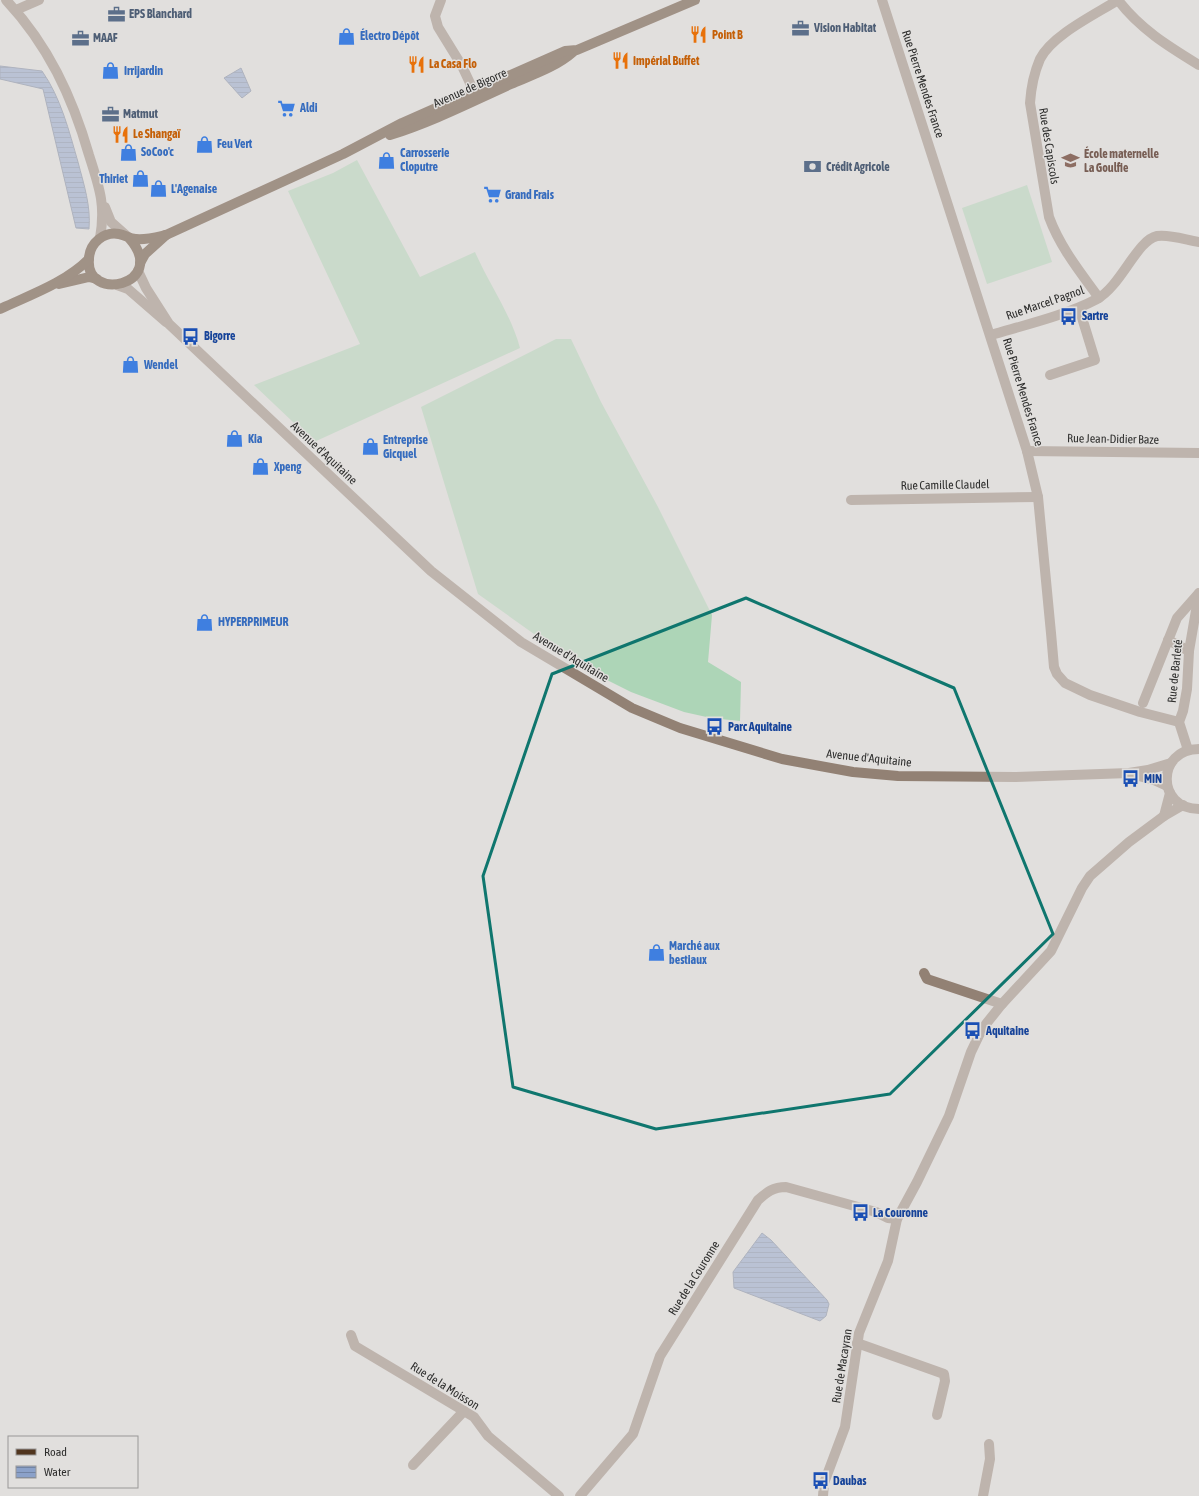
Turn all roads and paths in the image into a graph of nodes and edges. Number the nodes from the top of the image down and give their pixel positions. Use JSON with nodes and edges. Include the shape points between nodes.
{"nodes":[{"id":1,"x":6,"y":0,"type":"edge"},
{"id":2,"x":39,"y":0,"type":"edge"},
{"id":3,"x":441,"y":0,"type":"edge"},
{"id":4,"x":695,"y":0,"type":"edge"},
{"id":5,"x":882,"y":0,"type":"edge"},
{"id":6,"x":1118,"y":0,"type":"edge"},
{"id":7,"x":16,"y":10,"type":"junction"},
{"id":8,"x":577,"y":50,"type":"junction"},
{"id":9,"x":1199,"y":65,"type":"edge"},
{"id":10,"x":475,"y":93,"type":"junction"},
{"id":11,"x":425,"y":123,"type":"junction"},
{"id":12,"x":369,"y":142,"type":"junction"},
{"id":13,"x":102,"y":200,"type":"junction"},
{"id":14,"x":166,"y":235,"type":"junction"},
{"id":15,"x":100,"y":238,"type":"junction"},
{"id":16,"x":130,"y":238,"type":"junction"},
{"id":17,"x":1199,"y":242,"type":"edge"},
{"id":18,"x":89,"y":259,"type":"junction"},
{"id":19,"x":139,"y":267,"type":"junction"},
{"id":20,"x":97,"y":279,"type":"junction"},
{"id":21,"x":53,"y":284,"type":"junction"},
{"id":22,"x":117,"y":286,"type":"junction"},
{"id":23,"x":1099,"y":298,"type":"junction"},
{"id":24,"x":1079,"y":308,"type":"junction"},
{"id":25,"x":0,"y":309,"type":"edge"},
{"id":26,"x":169,"y":324,"type":"junction"},
{"id":27,"x":991,"y":335,"type":"junction"},
{"id":28,"x":1050,"y":374,"type":"dead end"},
{"id":29,"x":1028,"y":451,"type":"junction"},
{"id":30,"x":1199,"y":453,"type":"edge"},
{"id":31,"x":1038,"y":496,"type":"junction"},
{"id":32,"x":851,"y":500,"type":"dead end"},
{"id":33,"x":1168,"y":640,"type":"junction"},
{"id":34,"x":1189,"y":651,"type":"junction"},
{"id":35,"x":1143,"y":703,"type":"dead end"},
{"id":36,"x":1179,"y":722,"type":"junction"},
{"id":37,"x":1199,"y":749,"type":"edge"},
{"id":38,"x":1188,"y":750,"type":"junction"},
{"id":39,"x":1171,"y":763,"type":"junction"},
{"id":40,"x":1129,"y":773,"type":"junction"},
{"id":41,"x":1169,"y":790,"type":"junction"},
{"id":42,"x":1183,"y":806,"type":"junction"},
{"id":43,"x":1199,"y":808,"type":"edge"},
{"id":44,"x":1164,"y":816,"type":"junction"},
{"id":45,"x":924,"y":973,"type":"dead end"},
{"id":46,"x":1002,"y":1004,"type":"junction"},
{"id":47,"x":897,"y":1219,"type":"junction"},
{"id":48,"x":351,"y":1335,"type":"dead end"},
{"id":49,"x":857,"y":1343,"type":"junction"},
{"id":50,"x":464,"y":1411,"type":"junction"},
{"id":51,"x":937,"y":1415,"type":"dead end"},
{"id":52,"x":989,"y":1444,"type":"dead end"},
{"id":53,"x":413,"y":1465,"type":"dead end"},
{"id":54,"x":559,"y":1496,"type":"edge"},
{"id":55,"x":580,"y":1496,"type":"edge"},
{"id":56,"x":822,"y":1496,"type":"edge"},
{"id":57,"x":983,"y":1496,"type":"edge"}],
"edges":[{"from":1,"to":7,"type":"street"},
{"from":2,"to":7,"type":"street"},
{"from":3,"to":10,"type":"street","via":[[436,16],[438,27]]},
{"from":4,"to":8,"type":"main road","name":"Avenue de Bigorre"},
{"from":5,"to":27,"type":"street","name":"Rue Pierre Mendes France"},
{"from":6,"to":9,"type":"street","via":[[1142,27]]},
{"from":6,"to":23,"type":"street","name":"Rue des Capiscols","via":[[1066,33],[1044,53],[1032,85],[1030,103],[1049,217],[1068,255]]},
{"from":7,"to":13,"type":"street","via":[[41,44],[75,110]]},
{"from":8,"to":10,"type":"main road","name":"Avenue de Bigorre","via":[[565,51]]},
{"from":8,"to":11,"type":"main road","name":"Avenue de Bigorre","via":[[538,72]]},
{"from":10,"to":11,"type":"main road","via":[[429,116]]},
{"from":10,"to":12,"type":"main road","name":"Avenue de Bigorre","via":[[402,123]]},
{"from":11,"to":12,"type":"main road","name":"Avenue de Bigorre"},
{"from":12,"to":14,"type":"main road","name":"Avenue de Bigorre"},
{"from":13,"to":15,"type":"street"},
{"from":13,"to":16,"type":"street","via":[[112,222]]},
{"from":14,"to":16,"type":"main road","name":"Avenue de Bigorre"},
{"from":14,"to":19,"type":"main road","name":"Avenue de Bigorre","via":[[145,254]]},
{"from":15,"to":16,"type":"main road","via":[[117,234]]},
{"from":15,"to":18,"type":"main road","via":[[90,251]]},
{"from":16,"to":19,"type":"main road","via":[[137,247]]},
{"from":17,"to":23,"type":"street","name":"Rue Marcel Pagnol","via":[[1156,236],[1145,242],[1116,282]]},
{"from":18,"to":20,"type":"main road","via":[[92,273]]},
{"from":18,"to":21,"type":"main road","via":[[78,270]]},
{"from":19,"to":22,"type":"main road","via":[[126,283]]},
{"from":19,"to":26,"type":"street","name":"Avenue d'Aquitaine","via":[[146,288]]},
{"from":20,"to":21,"type":"main road","via":[[89,277]]},
{"from":20,"to":22,"type":"main road"},
{"from":21,"to":25,"type":"main road"},
{"from":22,"to":26,"type":"street","via":[[128,289]]},
{"from":23,"to":24,"type":"street","name":"Rue Marcel Pagnol"},
{"from":24,"to":27,"type":"street","name":"Rue Marcel Pagnol"},
{"from":24,"to":28,"type":"street","via":[[1095,360]]},
{"from":26,"to":40,"type":"street","name":"Avenue d'Aquitaine","via":[[431,570],[521,642],[632,708],[680,728],[782,759],[852,772],[898,776],[1007,777]]},
{"from":27,"to":29,"type":"street","name":"Rue Pierre Mendes France"},
{"from":29,"to":30,"type":"street","name":"Rue Jean-Didier Baze"},
{"from":29,"to":31,"type":"street","name":"Rue Pierre Mendes France"},
{"from":31,"to":32,"type":"street","name":"Rue Camille Claudel"},
{"from":31,"to":36,"type":"street","name":"Rue Pierre Mendes France","via":[[1050,633],[1057,674],[1065,683],[1090,695]]},
{"from":33,"to":34,"type":"street"},
{"from":33,"to":34,"type":"street","name":"Rue de Barleté","via":[[1177,618],[1199,593]]},
{"from":33,"to":35,"type":"street","name":"Rue de Barleté"},
{"from":34,"to":36,"type":"street","name":"Rue de Barleté","via":[[1187,689]]},
{"from":36,"to":38,"type":"street"},
{"from":37,"to":38,"type":"street"},
{"from":38,"to":39,"type":"street"},
{"from":39,"to":40,"type":"street","name":"Avenue d'Aquitaine"},
{"from":39,"to":41,"type":"street","via":[[1166,778]]},
{"from":40,"to":41,"type":"street","name":"Avenue d'Aquitaine","via":[[1154,780]]},
{"from":41,"to":42,"type":"street"},
{"from":41,"to":44,"type":"street"},
{"from":42,"to":43,"type":"street"},
{"from":42,"to":44,"type":"street","name":"Rue de Macayran"},
{"from":44,"to":46,"type":"street","name":"Rue de Macayran","via":[[1090,876],[1051,951]]},
{"from":45,"to":46,"type":"street","via":[[927,979]]},
{"from":46,"to":47,"type":"street","name":"Rue de Macayran","via":[[982,1029],[971,1052],[949,1116]]},
{"from":47,"to":49,"type":"street","name":"Rue de Macayran","via":[[888,1261]]},
{"from":47,"to":55,"type":"street","name":"Rue de la Couronne","via":[[786,1187],[768,1191],[758,1200],[660,1356],[633,1434]]},
{"from":48,"to":50,"type":"street","name":"Rue de la Moisson","via":[[355,1346]]},
{"from":49,"to":51,"type":"street","via":[[944,1374],[945,1381]]},
{"from":49,"to":56,"type":"street","name":"Rue de Macayran","via":[[845,1427],[824,1483]]},
{"from":50,"to":53,"type":"street"},
{"from":50,"to":54,"type":"street","name":"Rue de la Moisson","via":[[474,1417],[488,1436]]},
{"from":52,"to":57,"type":"street","via":[[990,1459]]}]}
